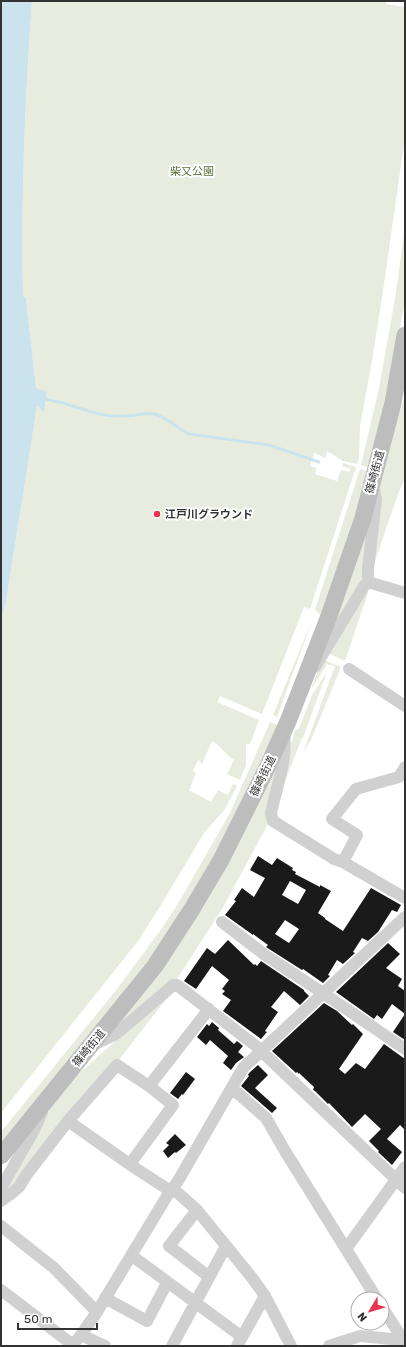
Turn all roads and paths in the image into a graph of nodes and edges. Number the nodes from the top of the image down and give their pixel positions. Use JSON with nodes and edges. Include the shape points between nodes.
{"nodes":[{"id":1,"x":405,"y":335,"type":"edge"},
{"id":2,"x":405,"y":382,"type":"edge"},
{"id":3,"x":393,"y":403,"type":"junction"},
{"id":4,"x":372,"y":483,"type":"junction"},
{"id":5,"x":368,"y":582,"type":"junction"},
{"id":6,"x":405,"y":593,"type":"edge"},
{"id":7,"x":348,"y":669,"type":"dead end"},
{"id":8,"x":307,"y":674,"type":"junction"},
{"id":9,"x":405,"y":706,"type":"edge"},
{"id":10,"x":284,"y":732,"type":"junction"},
{"id":11,"x":405,"y":767,"type":"edge"},
{"id":12,"x":343,"y":862,"type":"junction"},
{"id":13,"x":405,"y":898,"type":"edge"},
{"id":14,"x":405,"y":917,"type":"edge"},
{"id":15,"x":222,"y":922,"type":"dead end"},
{"id":16,"x":323,"y":993,"type":"junction"},
{"id":17,"x":209,"y":1009,"type":"junction"},
{"id":18,"x":91,"y":1046,"type":"junction"},
{"id":19,"x":405,"y":1049,"type":"edge"},
{"id":20,"x":261,"y":1051,"type":"junction"},
{"id":21,"x":149,"y":1086,"type":"junction"},
{"id":22,"x":232,"y":1088,"type":"junction"},
{"id":23,"x":44,"y":1103,"type":"junction"},
{"id":24,"x":68,"y":1121,"type":"junction"},
{"id":25,"x":1,"y":1156,"type":"edge"},
{"id":26,"x":130,"y":1164,"type":"junction"},
{"id":27,"x":405,"y":1167,"type":"edge"},
{"id":28,"x":396,"y":1180,"type":"junction"},
{"id":29,"x":1,"y":1188,"type":"edge"},
{"id":30,"x":405,"y":1188,"type":"edge"},
{"id":31,"x":172,"y":1190,"type":"junction"},
{"id":32,"x":1,"y":1201,"type":"edge"},
{"id":33,"x":197,"y":1210,"type":"junction"},
{"id":34,"x":1,"y":1226,"type":"edge"},
{"id":35,"x":226,"y":1246,"type":"junction"},
{"id":36,"x":346,"y":1249,"type":"junction"},
{"id":37,"x":131,"y":1255,"type":"junction"},
{"id":38,"x":208,"y":1276,"type":"junction"},
{"id":39,"x":167,"y":1283,"type":"junction"},
{"id":40,"x":1,"y":1290,"type":"edge"},
{"id":41,"x":372,"y":1291,"type":"edge"},
{"id":42,"x":265,"y":1296,"type":"junction"},
{"id":43,"x":105,"y":1298,"type":"junction"},
{"id":44,"x":195,"y":1302,"type":"junction"},
{"id":45,"x":97,"y":1312,"type":"junction"},
{"id":46,"x":390,"y":1321,"type":"edge"},
{"id":47,"x":81,"y":1335,"type":"junction"},
{"id":48,"x":239,"y":1342,"type":"edge"},
{"id":49,"x":403,"y":1343,"type":"edge"},
{"id":50,"x":72,"y":1346,"type":"edge"},
{"id":51,"x":105,"y":1346,"type":"edge"},
{"id":52,"x":172,"y":1346,"type":"edge"},
{"id":53,"x":291,"y":1346,"type":"edge"},
{"id":54,"x":330,"y":1346,"type":"edge"}],
"edges":[{"from":1,"to":3,"type":"main road","name":"篠崎街道"},
{"from":2,"to":3,"type":"street"},
{"from":3,"to":4,"type":"main road","name":"篠崎街道"},
{"from":4,"to":5,"type":"street","via":[[376,499]]},
{"from":4,"to":8,"type":"main road","name":"篠崎街道","via":[[330,616]]},
{"from":5,"to":6,"type":"street"},
{"from":5,"to":8,"type":"street","via":[[313,672]]},
{"from":7,"to":9,"type":"street"},
{"from":8,"to":10,"type":"main road","name":"篠崎街道"},
{"from":10,"to":12,"type":"street","via":[[284,754],[271,813],[273,821]]},
{"from":10,"to":18,"type":"main road","name":"篠崎街道","via":[[221,860],[192,909],[155,966]]},
{"from":11,"to":12,"type":"street","via":[[399,777],[356,789],[332,819],[358,835]]},
{"from":12,"to":13,"type":"street"},
{"from":14,"to":16,"type":"street"},
{"from":15,"to":16,"type":"street","via":[[265,955]]},
{"from":16,"to":19,"type":"street"},
{"from":16,"to":20,"type":"street"},
{"from":17,"to":18,"type":"street","via":[[177,985],[173,985],[116,1034]]},
{"from":17,"to":20,"type":"street"},
{"from":17,"to":21,"type":"street"},
{"from":18,"to":23,"type":"main road","name":"篠崎街道"},
{"from":20,"to":22,"type":"street","via":[[243,1068]]},
{"from":20,"to":28,"type":"street"},
{"from":21,"to":24,"type":"street","via":[[117,1065]]},
{"from":21,"to":26,"type":"street","via":[[173,1105]]},
{"from":22,"to":31,"type":"street"},
{"from":22,"to":36,"type":"street","via":[[266,1118]]},
{"from":23,"to":25,"type":"main road","name":"篠崎街道"},
{"from":23,"to":29,"type":"street","via":[[33,1132]]},
{"from":24,"to":26,"type":"street"},
{"from":24,"to":32,"type":"street","via":[[19,1187]]},
{"from":26,"to":31,"type":"street"},
{"from":27,"to":28,"type":"street"},
{"from":28,"to":30,"type":"street"},
{"from":28,"to":36,"type":"street"},
{"from":31,"to":33,"type":"street"},
{"from":31,"to":37,"type":"street"},
{"from":33,"to":35,"type":"street"},
{"from":33,"to":38,"type":"street","via":[[169,1246]]},
{"from":34,"to":45,"type":"street","via":[[54,1268]]},
{"from":35,"to":38,"type":"street"},
{"from":35,"to":42,"type":"street"},
{"from":36,"to":41,"type":"street"},
{"from":37,"to":39,"type":"street"},
{"from":37,"to":43,"type":"street"},
{"from":38,"to":44,"type":"street"},
{"from":39,"to":43,"type":"street","via":[[147,1321]]},
{"from":39,"to":44,"type":"street"},
{"from":40,"to":50,"type":"street"},
{"from":42,"to":48,"type":"street"},
{"from":42,"to":53,"type":"street"},
{"from":43,"to":45,"type":"street"},
{"from":44,"to":48,"type":"street"},
{"from":44,"to":52,"type":"street"},
{"from":45,"to":47,"type":"street"},
{"from":46,"to":49,"type":"street"},
{"from":47,"to":50,"type":"street"},
{"from":47,"to":51,"type":"street"},
{"from":49,"to":54,"type":"street","via":[[360,1336]]}]}
